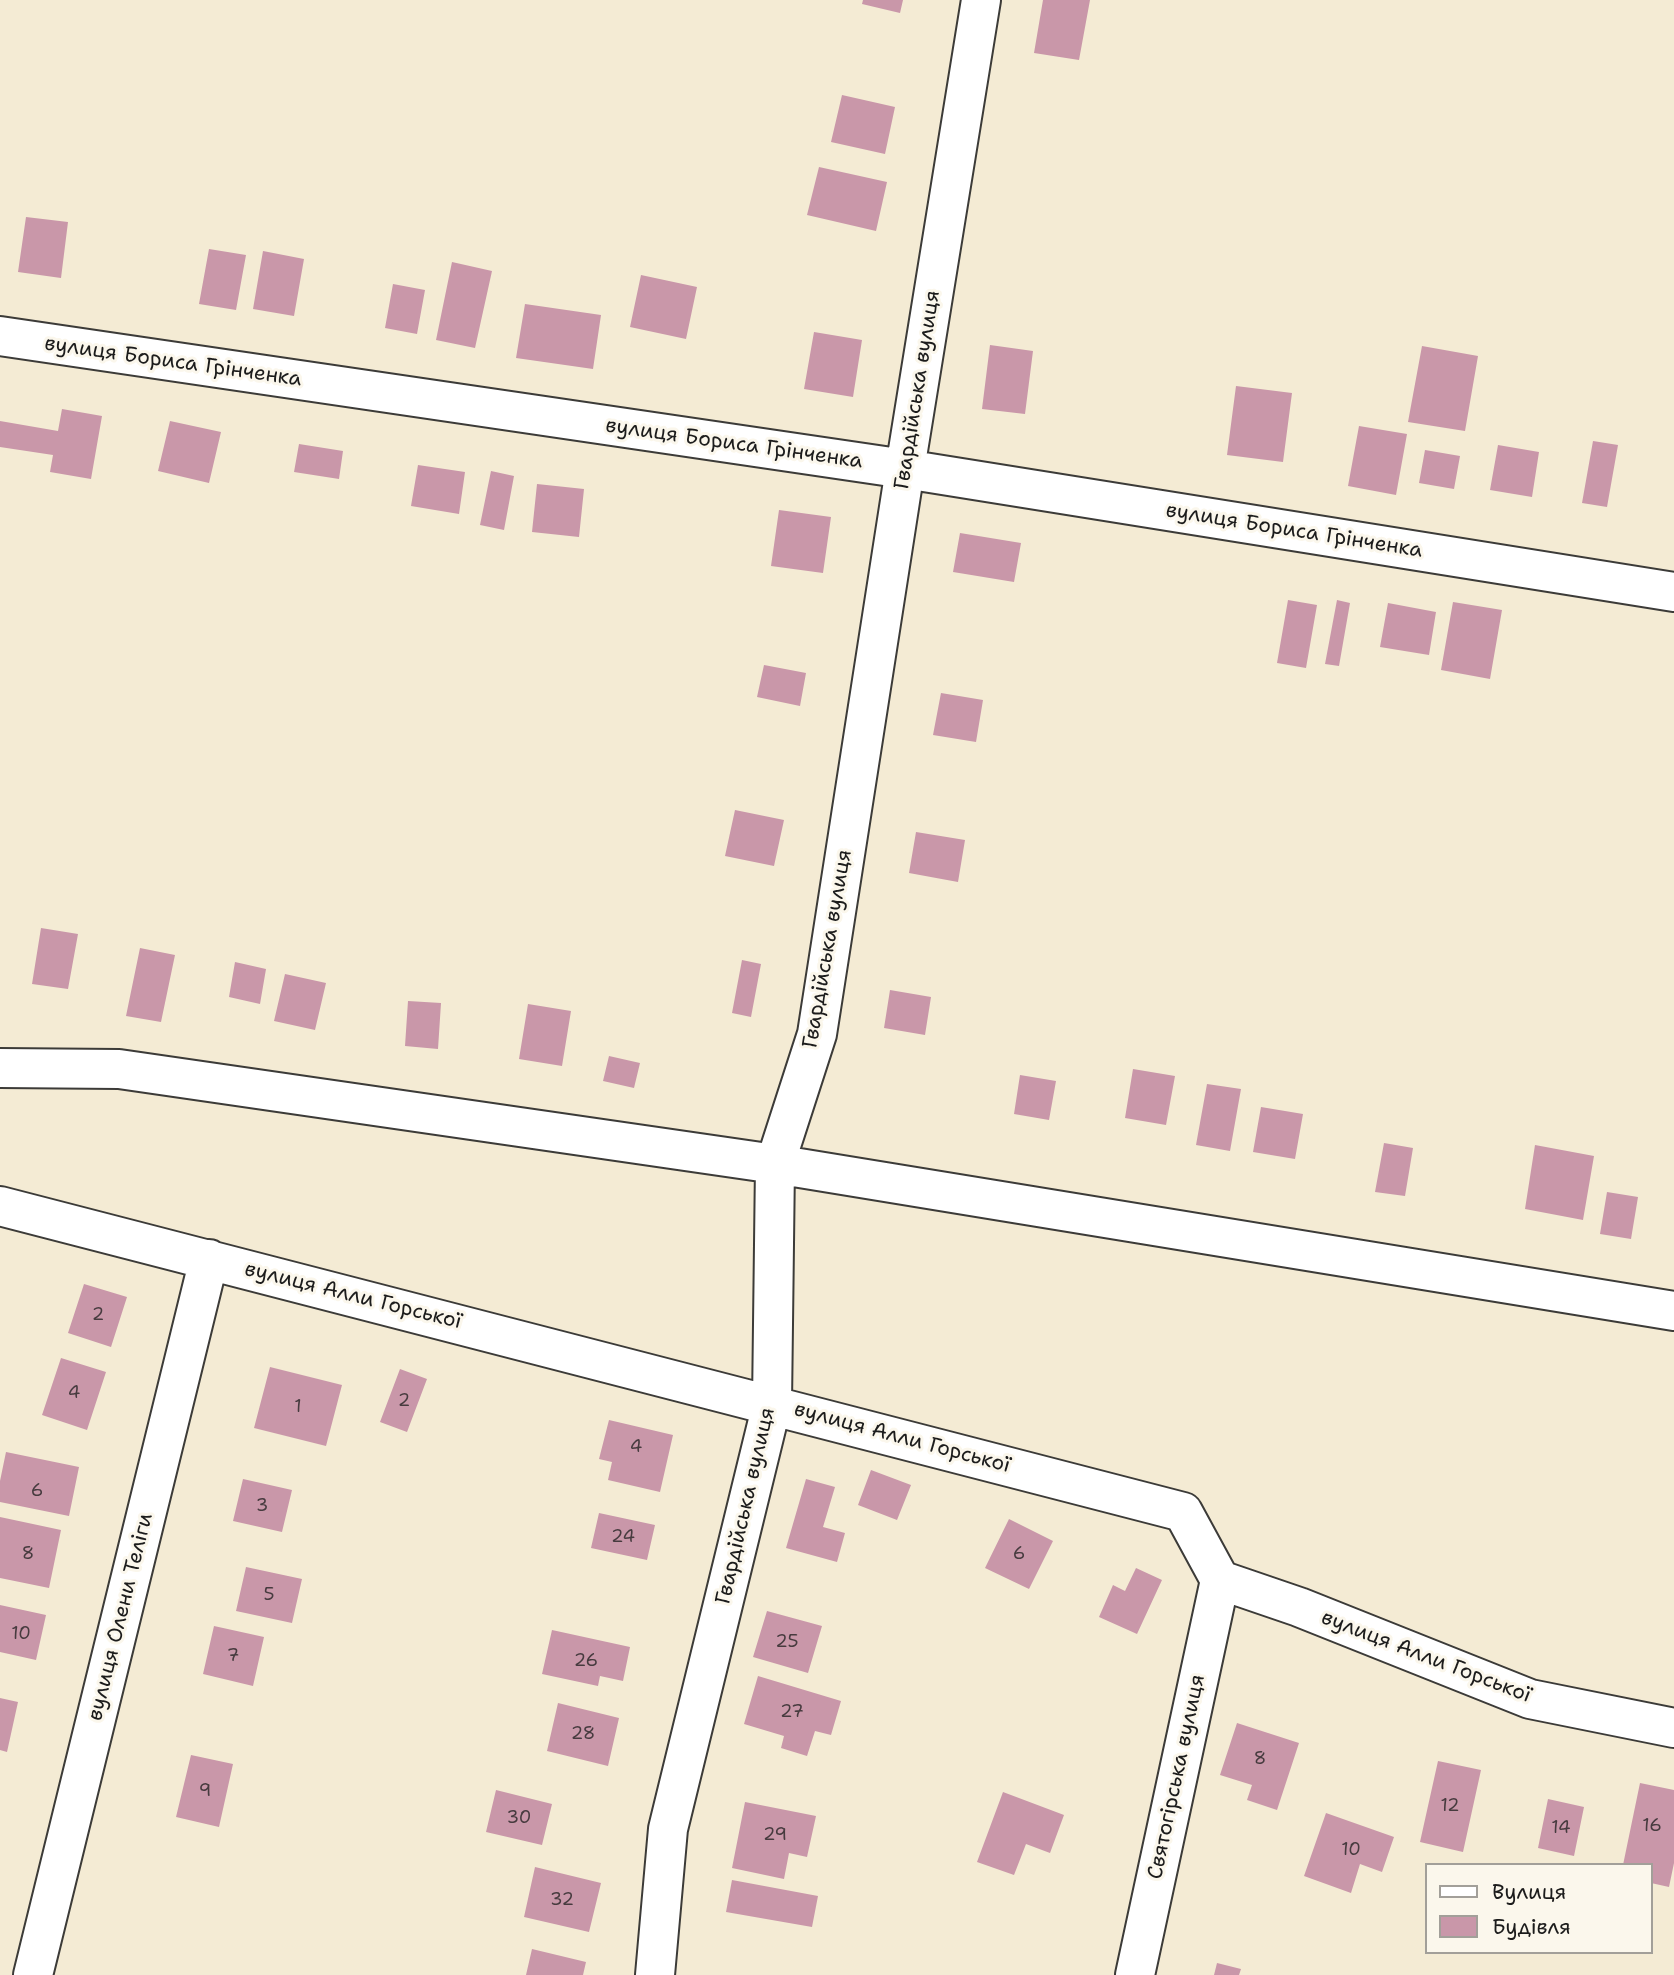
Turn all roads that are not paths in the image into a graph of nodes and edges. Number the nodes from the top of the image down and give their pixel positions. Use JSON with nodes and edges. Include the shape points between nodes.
{"nodes":[{"id":1,"x":981,"y":0,"type":"edge"},
{"id":2,"x":0,"y":337,"type":"edge"},
{"id":3,"x":905,"y":469,"type":"junction"},
{"id":4,"x":1674,"y":592,"type":"edge"},
{"id":5,"x":0,"y":1068,"type":"edge"},
{"id":6,"x":775,"y":1164,"type":"junction"},
{"id":7,"x":0,"y":1206,"type":"edge"},
{"id":8,"x":209,"y":1259,"type":"junction"},
{"id":9,"x":1674,"y":1311,"type":"edge"},
{"id":10,"x":772,"y":1404,"type":"junction"},
{"id":11,"x":1220,"y":1580,"type":"junction"},
{"id":12,"x":1674,"y":1728,"type":"edge"},
{"id":13,"x":33,"y":1975,"type":"edge"},
{"id":14,"x":655,"y":1975,"type":"edge"},
{"id":15,"x":1135,"y":1975,"type":"edge"}],
"edges":[{"from":1,"to":3,"type":"street","name":"Гвардійська вулиця"},
{"from":2,"to":3,"type":"street","name":"вулиця Бориса Грінченка"},
{"from":3,"to":4,"type":"street","name":"вулиця Бориса Грінченка"},
{"from":3,"to":6,"type":"street","name":"Гвардійська вулиця","via":[[817,1034]]},
{"from":5,"to":6,"type":"street","via":[[119,1069]]},
{"from":6,"to":9,"type":"street"},
{"from":6,"to":10,"type":"street","name":"Гвардійська вулиця"},
{"from":7,"to":8,"type":"street","name":"вулиця Алли Горської"},
{"from":8,"to":10,"type":"street","name":"вулиця Алли Горської"},
{"from":8,"to":13,"type":"street","name":"вулиця Олени Теліги"},
{"from":10,"to":11,"type":"street","name":"вулиця Алли Горської","via":[[1183,1512]]},
{"from":10,"to":14,"type":"street","name":"Гвардійська вулиця","via":[[668,1829]]},
{"from":11,"to":12,"type":"street","name":"вулиця Алли Горської","via":[[1530,1699]]},
{"from":11,"to":15,"type":"street","name":"Святогірська вулиця"}]}
